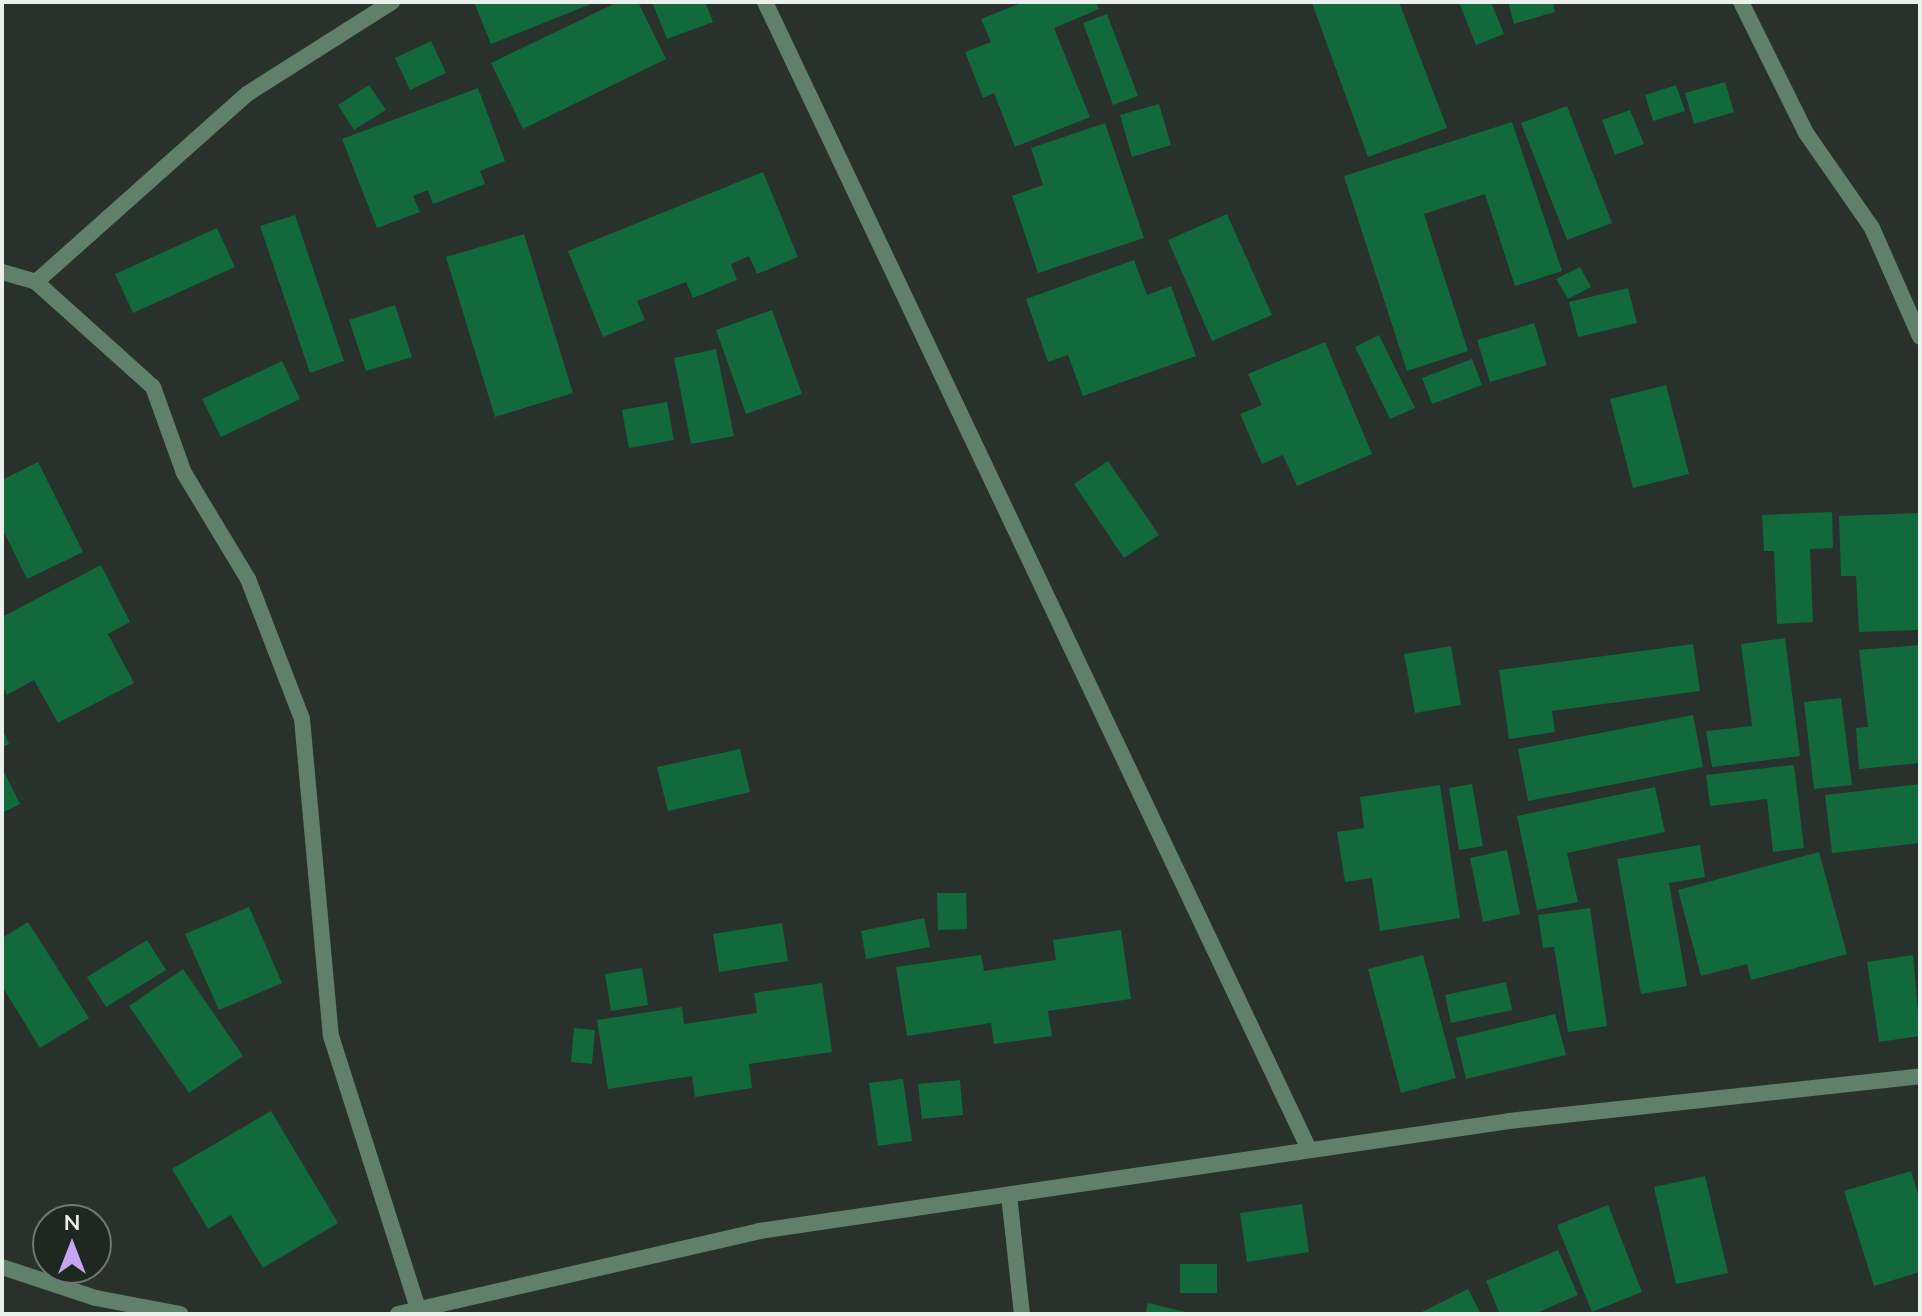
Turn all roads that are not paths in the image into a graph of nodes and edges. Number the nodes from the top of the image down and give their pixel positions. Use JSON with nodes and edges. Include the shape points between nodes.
{"nodes":[{"id":1,"x":392,"y":2,"type":"edge"},
{"id":2,"x":765,"y":2,"type":"edge"},
{"id":3,"x":1741,"y":2,"type":"edge"},
{"id":4,"x":2,"y":272,"type":"edge"},
{"id":5,"x":36,"y":282,"type":"junction"},
{"id":6,"x":1920,"y":337,"type":"edge"},
{"id":7,"x":1920,"y":1076,"type":"edge"},
{"id":8,"x":1309,"y":1149,"type":"junction"},
{"id":9,"x":1009,"y":1195,"type":"junction"},
{"id":10,"x":2,"y":1267,"type":"edge"},
{"id":11,"x":419,"y":1311,"type":"junction"},
{"id":12,"x":180,"y":1314,"type":"edge"},
{"id":13,"x":398,"y":1314,"type":"edge"},
{"id":14,"x":1022,"y":1314,"type":"edge"}],
"edges":[{"from":1,"to":5,"type":"street","via":[[247,94]]},
{"from":2,"to":8,"type":"street"},
{"from":3,"to":6,"type":"street","via":[[1806,133],[1872,228]]},
{"from":4,"to":5,"type":"street"},
{"from":5,"to":11,"type":"street","via":[[153,387],[184,473],[248,579],[302,719],[331,1036]]},
{"from":7,"to":8,"type":"street"},
{"from":8,"to":9,"type":"street"},
{"from":9,"to":11,"type":"street","via":[[759,1231],[567,1271]]},
{"from":9,"to":14,"type":"street"},
{"from":10,"to":12,"type":"street","via":[[96,1298]]},
{"from":11,"to":13,"type":"street"}]}
